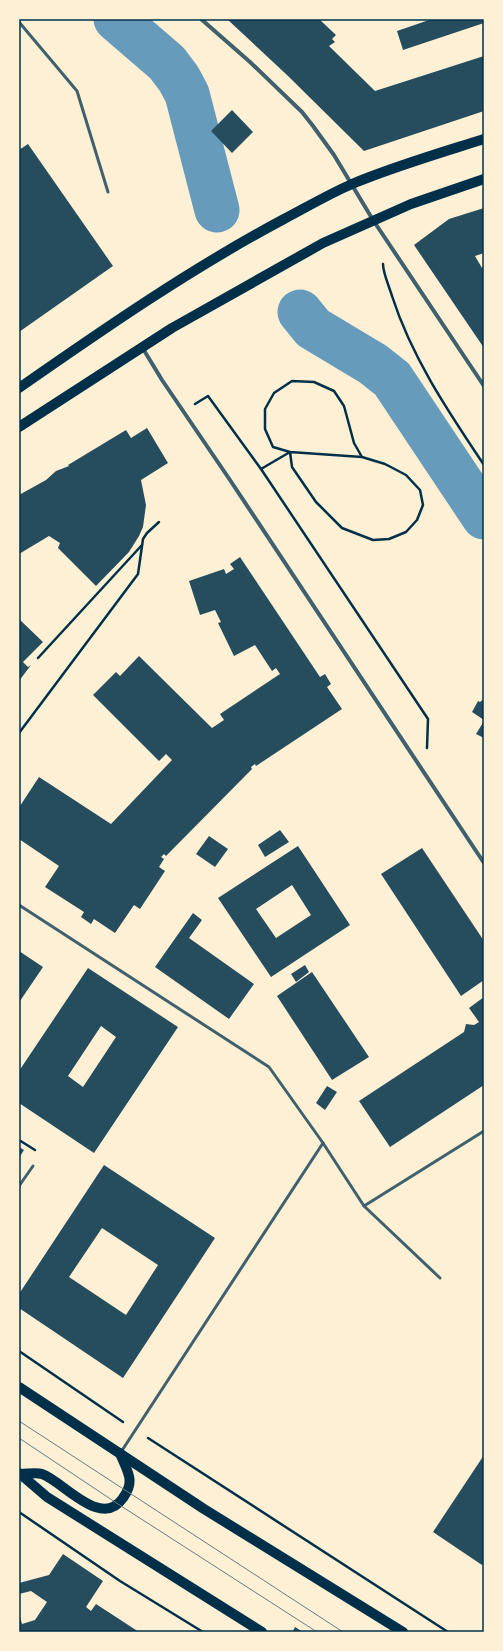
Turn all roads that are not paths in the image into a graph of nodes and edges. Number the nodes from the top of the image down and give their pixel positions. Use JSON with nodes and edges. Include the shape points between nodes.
{"nodes":[{"id":1,"x":201,"y":19,"type":"edge"},
{"id":2,"x":19,"y":22,"type":"edge"},
{"id":3,"x":484,"y":139,"type":"edge"},
{"id":4,"x":484,"y":179,"type":"edge"},
{"id":5,"x":351,"y":184,"type":"junction"},
{"id":6,"x":108,"y":192,"type":"dead end"},
{"id":7,"x":373,"y":220,"type":"junction"},
{"id":8,"x":142,"y":347,"type":"junction"},
{"id":9,"x":484,"y":386,"type":"edge"},
{"id":10,"x":19,"y":388,"type":"edge"},
{"id":11,"x":19,"y":427,"type":"edge"},
{"id":12,"x":484,"y":863,"type":"edge"},
{"id":13,"x":19,"y":905,"type":"edge"},
{"id":14,"x":484,"y":1131,"type":"edge"},
{"id":15,"x":323,"y":1143,"type":"junction"},
{"id":16,"x":33,"y":1166,"type":"dead end"},
{"id":17,"x":19,"y":1186,"type":"edge"},
{"id":18,"x":364,"y":1206,"type":"junction"},
{"id":19,"x":440,"y":1278,"type":"dead end"},
{"id":20,"x":19,"y":1386,"type":"edge"},
{"id":21,"x":120,"y":1453,"type":"junction"},
{"id":22,"x":20,"y":1474,"type":"edge"},
{"id":23,"x":401,"y":1631,"type":"edge"},
{"id":24,"x":262,"y":1632,"type":"edge"}],
"edges":[{"from":1,"to":5,"type":"street","via":[[302,112],[334,155]]},
{"from":2,"to":6,"type":"lane","via":[[77,91]]},
{"from":3,"to":5,"type":"main road"},
{"from":4,"to":7,"type":"main road"},
{"from":5,"to":7,"type":"street"},
{"from":5,"to":10,"type":"main road","via":[[246,239],[106,328]]},
{"from":7,"to":8,"type":"main road","via":[[274,270]]},
{"from":7,"to":9,"type":"street"},
{"from":8,"to":11,"type":"main road"},
{"from":8,"to":12,"type":"street"},
{"from":13,"to":15,"type":"lane","via":[[269,1066]]},
{"from":14,"to":18,"type":"lane"},
{"from":15,"to":18,"type":"lane"},
{"from":15,"to":21,"type":"lane"},
{"from":16,"to":17,"type":"lane"},
{"from":18,"to":19,"type":"lane"},
{"from":20,"to":21,"type":"main road"},
{"from":21,"to":22,"type":"main road","via":[[131,1480],[130,1487],[118,1504],[111,1508],[89,1505],[41,1473]]},
{"from":21,"to":23,"type":"main road","via":[[204,1509]]},
{"from":22,"to":24,"type":"main road","via":[[47,1498]]}]}
